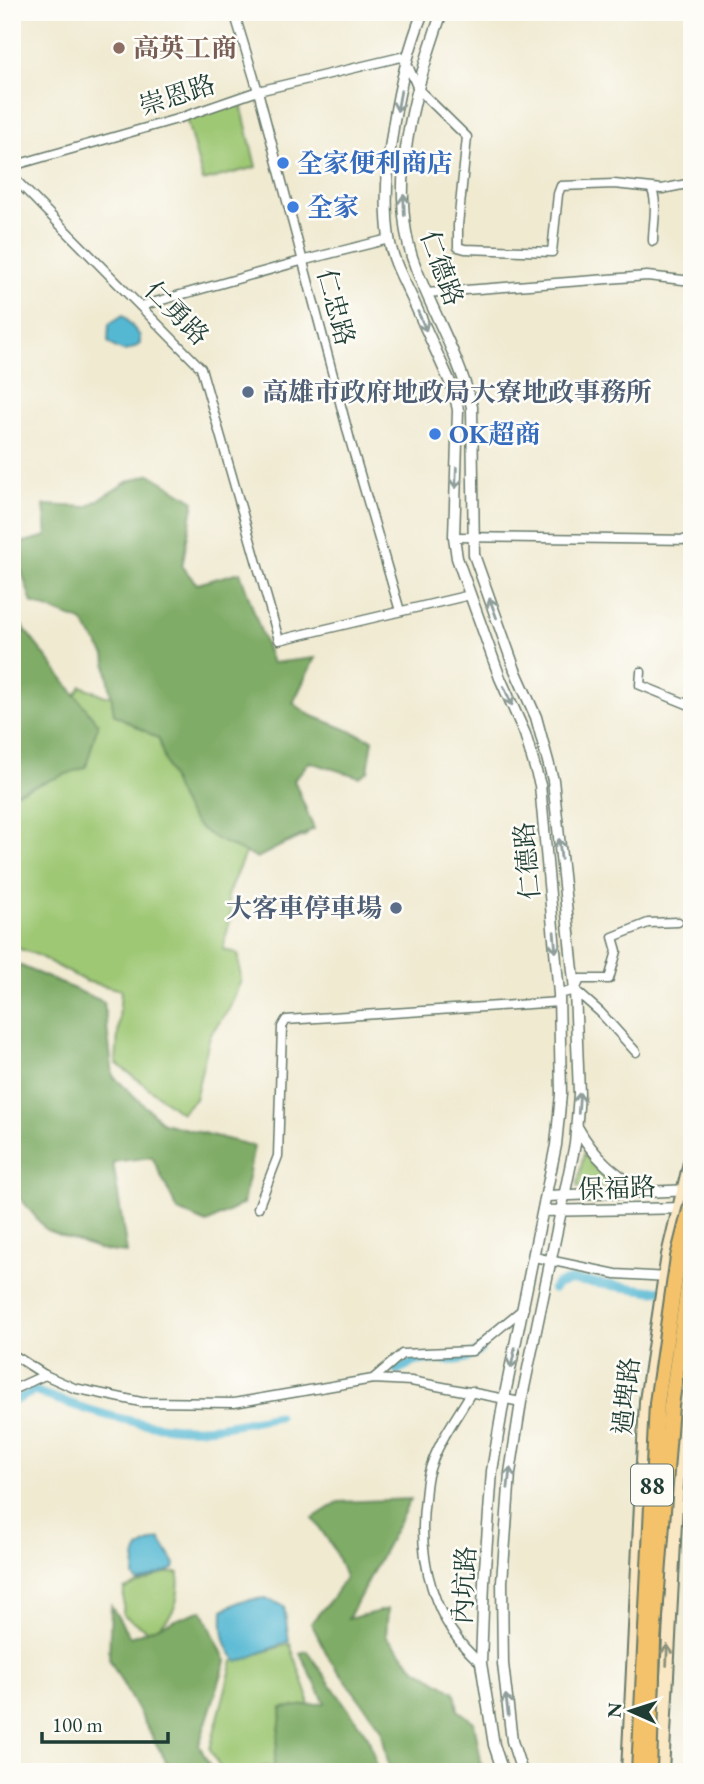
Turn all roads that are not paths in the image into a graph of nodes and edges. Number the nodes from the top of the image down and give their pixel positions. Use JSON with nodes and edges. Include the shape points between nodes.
{"nodes":[{"id":1,"x":234,"y":12,"type":"edge"},
{"id":2,"x":423,"y":12,"type":"edge"},
{"id":3,"x":442,"y":12,"type":"edge"},
{"id":4,"x":406,"y":61,"type":"junction"},
{"id":5,"x":418,"y":89,"type":"junction"},
{"id":6,"x":258,"y":91,"type":"junction"},
{"id":7,"x":12,"y":166,"type":"edge"},
{"id":8,"x":12,"y":176,"type":"edge"},
{"id":9,"x":692,"y":183,"type":"edge"},
{"id":10,"x":652,"y":190,"type":"junction"},
{"id":11,"x":389,"y":239,"type":"junction"},
{"id":12,"x":653,"y":241,"type":"dead end"},
{"id":13,"x":301,"y":261,"type":"junction"},
{"id":14,"x":692,"y":281,"type":"edge"},
{"id":15,"x":426,"y":293,"type":"junction"},
{"id":16,"x":141,"y":306,"type":"junction"},
{"id":17,"x":454,"y":537,"type":"junction"},
{"id":18,"x":473,"y":538,"type":"junction"},
{"id":19,"x":692,"y":540,"type":"edge"},
{"id":20,"x":470,"y":595,"type":"junction"},
{"id":21,"x":400,"y":611,"type":"junction"},
{"id":22,"x":641,"y":673,"type":"dead end"},
{"id":23,"x":692,"y":706,"type":"edge"},
{"id":24,"x":678,"y":922,"type":"dead end"},
{"id":25,"x":575,"y":990,"type":"junction"},
{"id":26,"x":559,"y":998,"type":"junction"},
{"id":27,"x":636,"y":1052,"type":"dead end"},
{"id":28,"x":577,"y":1126,"type":"junction"},
{"id":29,"x":692,"y":1154,"type":"edge"},
{"id":30,"x":643,"y":1192,"type":"junction"},
{"id":31,"x":547,"y":1195,"type":"junction"},
{"id":32,"x":566,"y":1195,"type":"junction"},
{"id":33,"x":687,"y":1200,"type":"edge"},
{"id":34,"x":258,"y":1208,"type":"dead end"},
{"id":35,"x":543,"y":1211,"type":"junction"},
{"id":36,"x":562,"y":1211,"type":"junction"},
{"id":37,"x":534,"y":1257,"type":"junction"},
{"id":38,"x":692,"y":1259,"type":"edge"},
{"id":39,"x":552,"y":1261,"type":"junction"},
{"id":40,"x":692,"y":1275,"type":"edge"},
{"id":41,"x":664,"y":1280,"type":"junction"},
{"id":42,"x":524,"y":1308,"type":"junction"},
{"id":43,"x":692,"y":1337,"type":"edge"},
{"id":44,"x":12,"y":1354,"type":"edge"},
{"id":45,"x":44,"y":1375,"type":"junction"},
{"id":46,"x":373,"y":1379,"type":"junction"},
{"id":47,"x":12,"y":1390,"type":"edge"},
{"id":48,"x":472,"y":1391,"type":"junction"},
{"id":49,"x":504,"y":1399,"type":"junction"},
{"id":50,"x":521,"y":1402,"type":"junction"},
{"id":51,"x":481,"y":1663,"type":"junction"},
{"id":52,"x":503,"y":1772,"type":"edge"},
{"id":53,"x":522,"y":1772,"type":"edge"},
{"id":54,"x":628,"y":1772,"type":"edge"},
{"id":55,"x":639,"y":1772,"type":"edge"},
{"id":56,"x":649,"y":1772,"type":"edge"},
{"id":57,"x":662,"y":1772,"type":"edge"}],
"edges":[{"from":1,"to":6,"type":"street","name":"仁忠路"},
{"from":2,"to":4,"type":"street","name":"仁德路"},
{"from":3,"to":5,"type":"street","name":"仁德路"},
{"from":4,"to":5,"type":"street"},
{"from":4,"to":6,"type":"street","name":"崇恩路","via":[[401,57]]},
{"from":4,"to":11,"type":"street","name":"仁德路","one_way":true,"via":[[387,183]]},
{"from":5,"to":10,"type":"street","via":[[467,137],[458,247],[552,252],[561,186],[614,184]]},
{"from":15,"to":5,"type":"street","name":"仁德路","one_way":true,"via":[[405,234],[403,182]]},
{"from":6,"to":7,"type":"street","name":"崇恩路"},
{"from":6,"to":13,"type":"street","name":"仁忠路"},
{"from":8,"to":16,"type":"street","name":"仁勇路"},
{"from":9,"to":10,"type":"street"},
{"from":10,"to":12,"type":"street","via":[[656,200]]},
{"from":11,"to":13,"type":"street"},
{"from":11,"to":17,"type":"street","name":"仁德路","one_way":true,"via":[[454,391],[458,410]]},
{"from":13,"to":16,"type":"street"},
{"from":13,"to":21,"type":"street","name":"仁忠路"},
{"from":14,"to":15,"type":"street","via":[[647,276]]},
{"from":15,"to":18,"type":"street","name":"仁德路","via":[[472,407]]},
{"from":16,"to":21,"type":"street","name":"仁勇路","via":[[201,368],[279,640]]},
{"from":17,"to":18,"type":"street"},
{"from":17,"to":20,"type":"street","name":"仁德路"},
{"from":18,"to":19,"type":"street"},
{"from":25,"to":18,"type":"street","name":"仁德路","one_way":true,"via":[[553,780],[536,717],[474,555]]},
{"from":20,"to":21,"type":"street"},
{"from":20,"to":26,"type":"street","name":"仁德路","one_way":true,"via":[[525,734],[540,785]]},
{"from":22,"to":23,"type":"street","via":[[639,685]]},
{"from":24,"to":25,"type":"street","via":[[648,923],[613,937],[617,951],[610,979],[580,979]]},
{"from":25,"to":26,"type":"street"},
{"from":25,"to":27,"type":"street"},
{"from":28,"to":25,"type":"street","name":"仁德路","one_way":true},
{"from":26,"to":31,"type":"street","name":"仁德路","via":[[561,1094]]},
{"from":26,"to":34,"type":"street","via":[[286,1020],[282,1027],[278,1156]]},
{"from":28,"to":30,"type":"street","via":[[595,1156]]},
{"from":28,"to":32,"type":"street","name":"仁德路"},
{"from":29,"to":33,"type":"main road","name":"過埤路"},
{"from":30,"to":32,"type":"street","name":"保福路"},
{"from":30,"to":33,"type":"street","name":"保福路"},
{"from":31,"to":32,"type":"street","name":"保福路"},
{"from":31,"to":35,"type":"street","name":"內坑路"},
{"from":32,"to":36,"type":"street","name":"內坑路"},
{"from":33,"to":36,"type":"street","name":"保福路"},
{"from":33,"to":41,"type":"main road","name":"過埤路"},
{"from":33,"to":55,"type":"highway","number":"88","bridge":true,"via":[[657,1403]]},
{"from":35,"to":36,"type":"street","name":"保福路"},
{"from":35,"to":37,"type":"street","name":"內坑路"},
{"from":36,"to":39,"type":"street","name":"內坑路"},
{"from":37,"to":39,"type":"street"},
{"from":37,"to":42,"type":"street","name":"內坑路"},
{"from":38,"to":56,"type":"highway","number":"88","bridge":true,"via":[[671,1406],[653,1642]]},
{"from":39,"to":41,"type":"street"},
{"from":39,"to":50,"type":"street","name":"內坑路"},
{"from":40,"to":41,"type":"street"},
{"from":41,"to":54,"type":"main road","name":"過埤路","via":[[646,1401]]},
{"from":42,"to":46,"type":"street","via":[[471,1351],[402,1354]]},
{"from":42,"to":49,"type":"street","name":"內坑路","one_way":true},
{"from":57,"to":43,"type":"main road","one_way":true,"via":[[681,1407]]},
{"from":44,"to":45,"type":"street"},
{"from":45,"to":46,"type":"street","via":[[100,1395],[181,1404],[234,1403]]},
{"from":45,"to":47,"type":"street"},
{"from":46,"to":48,"type":"street"},
{"from":48,"to":49,"type":"street"},
{"from":48,"to":51,"type":"street","via":[[429,1472],[422,1541],[443,1615],[457,1640]]},
{"from":49,"to":50,"type":"street"},
{"from":49,"to":51,"type":"street","name":"內坑路","via":[[492,1471]]},
{"from":53,"to":50,"type":"street","name":"內坑路","one_way":true,"via":[[512,1741],[503,1664],[502,1582]]},
{"from":51,"to":52,"type":"street","name":"內坑路"}]}
